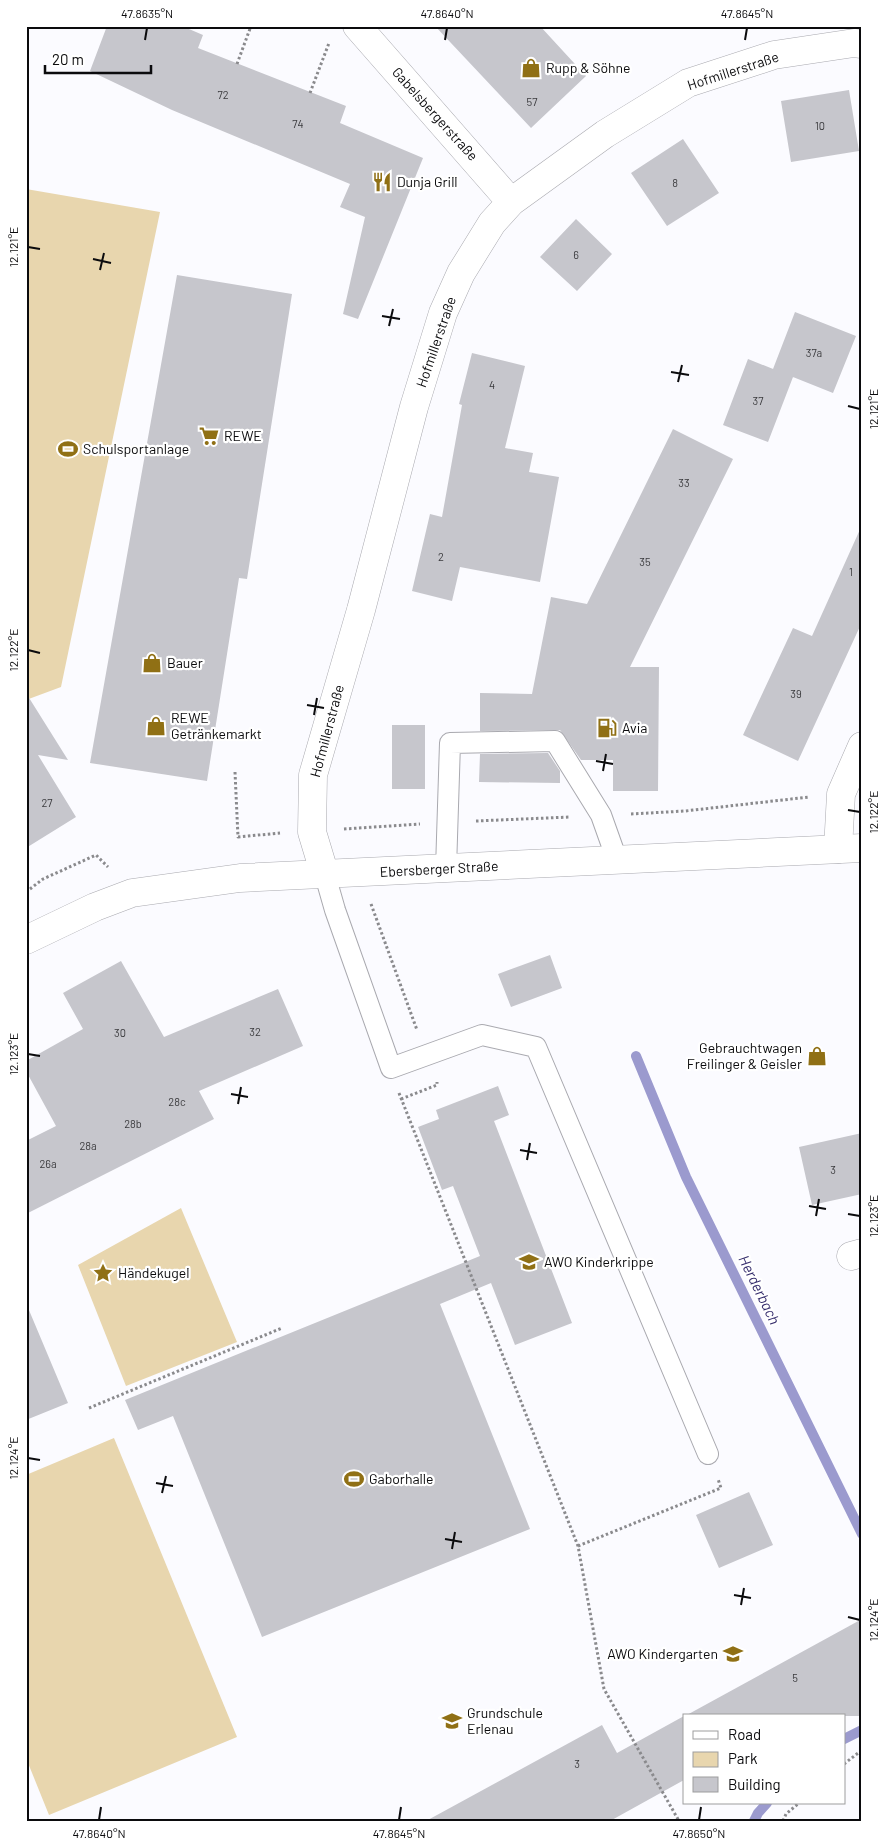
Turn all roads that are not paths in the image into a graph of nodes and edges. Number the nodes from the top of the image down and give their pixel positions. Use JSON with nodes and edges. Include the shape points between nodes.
{"nodes":[{"id":1,"x":345,"y":30,"type":"edge"},
{"id":2,"x":862,"y":44,"type":"edge"},
{"id":3,"x":511,"y":202,"type":"junction"},
{"id":4,"x":862,"y":746,"type":"edge"},
{"id":5,"x":850,"y":848,"type":"edge"},
{"id":6,"x":617,"y":860,"type":"junction"},
{"id":7,"x":446,"y":869,"type":"junction"},
{"id":8,"x":325,"y":875,"type":"junction"},
{"id":9,"x":26,"y":940,"type":"edge"},
{"id":10,"x":708,"y":1454,"type":"road end"}],
"edges":[{"from":1,"to":3,"type":"street","name":"Gabelsbergerstraße"},
{"from":2,"to":3,"type":"street","name":"Hofmillerstraße","via":[[774,55],[688,83],[605,134]]},
{"from":3,"to":8,"type":"street","name":"Hofmillerstraße","via":[[492,223],[461,273],[443,313],[414,408],[313,775],[312,832]]},
{"from":4,"to":5,"type":"street","via":[[841,794]]},
{"from":5,"to":6,"type":"street","name":"Ebersberger Straße"},
{"from":6,"to":7,"type":"street","name":"Ebersberger Straße"},
{"from":6,"to":7,"type":"lane","via":[[601,815],[555,741],[450,743]]},
{"from":7,"to":8,"type":"street","name":"Ebersberger Straße"},
{"from":8,"to":9,"type":"street","name":"Ebersberger Straße","via":[[240,878],[132,893]]},
{"from":8,"to":10,"type":"lane","via":[[334,910],[392,1068],[482,1035],[536,1047]]}]}
